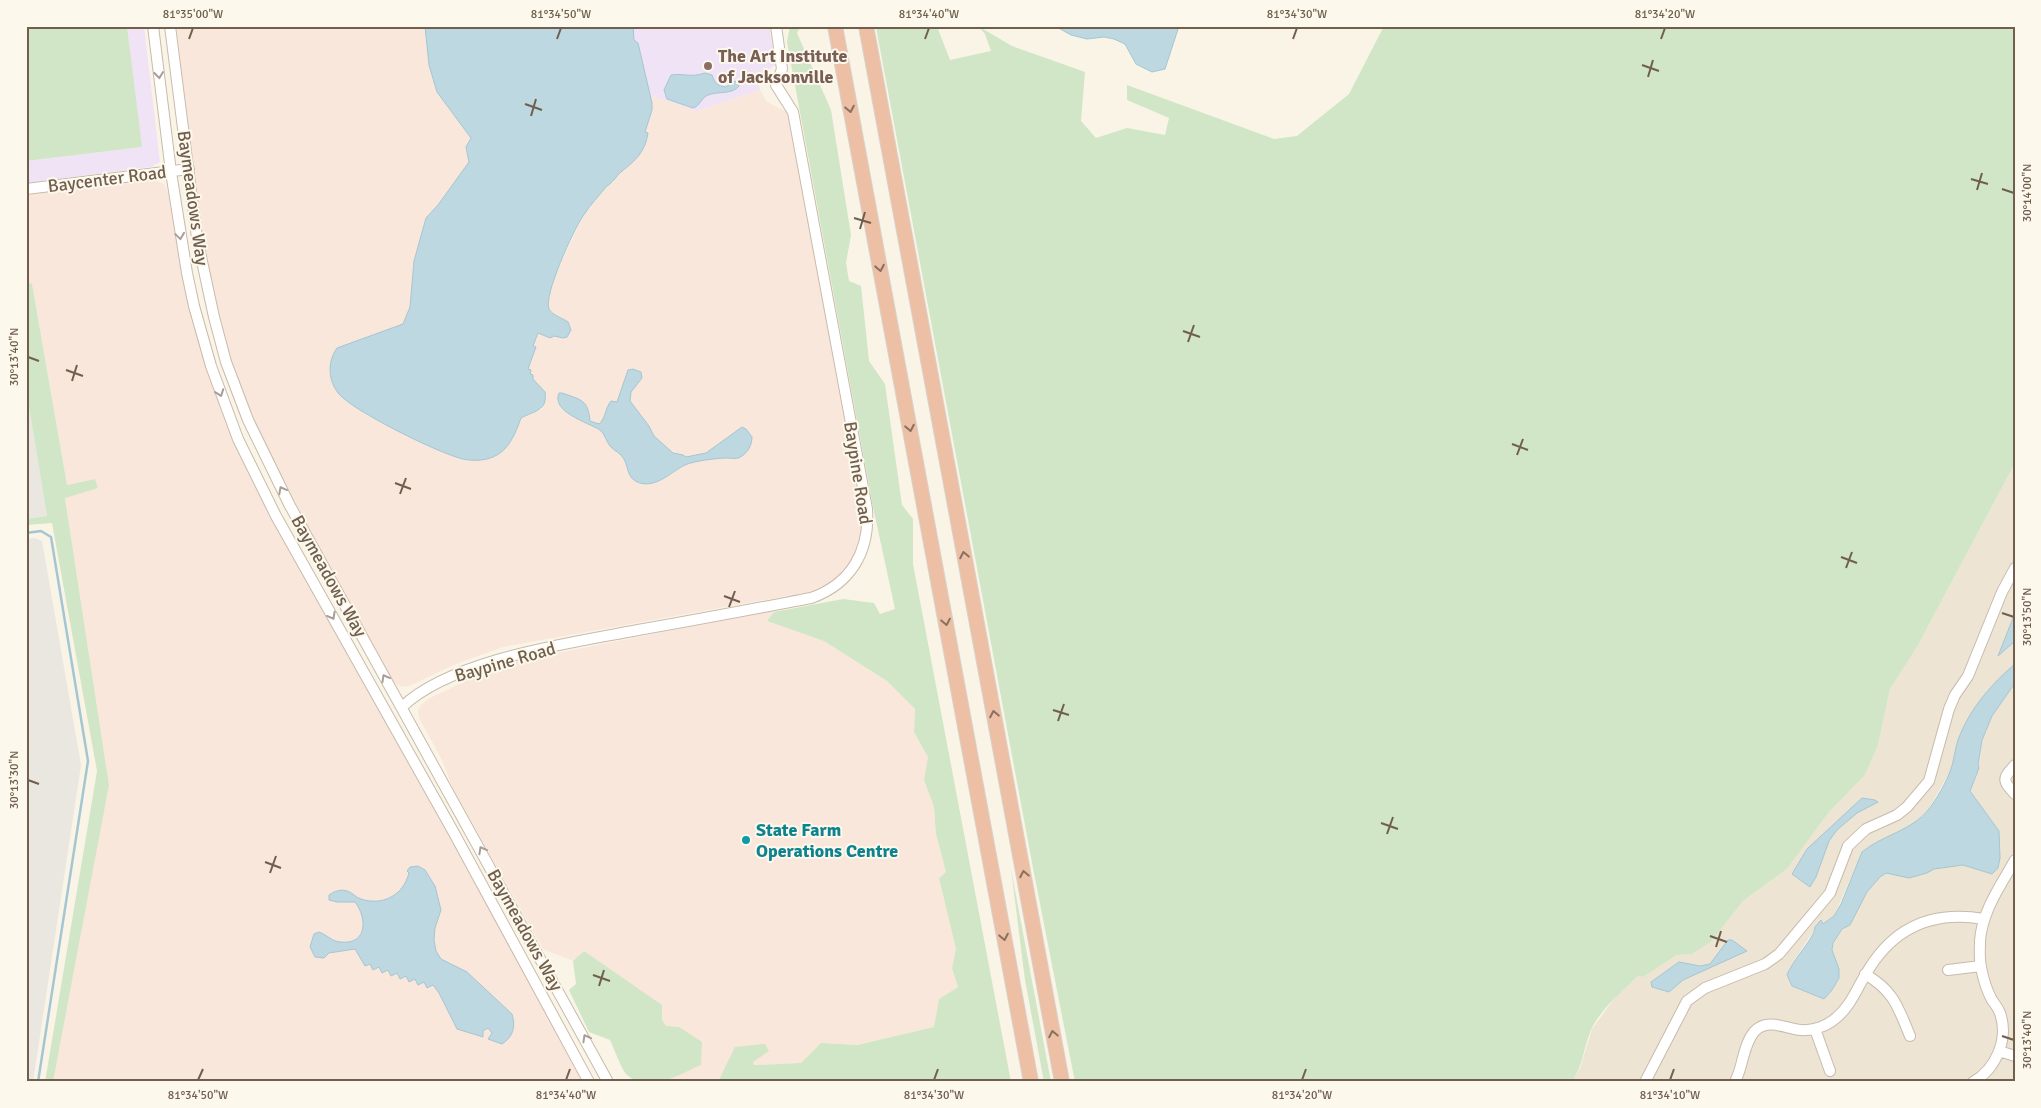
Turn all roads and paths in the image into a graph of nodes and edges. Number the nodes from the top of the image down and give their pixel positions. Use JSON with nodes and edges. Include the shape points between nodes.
{"nodes":[{"id":1,"x":153,"y":26,"type":"edge"},
{"id":2,"x":170,"y":26,"type":"edge"},
{"id":3,"x":776,"y":26,"type":"edge"},
{"id":4,"x":835,"y":26,"type":"edge"},
{"id":5,"x":866,"y":26,"type":"edge"},
{"id":6,"x":188,"y":169,"type":"junction"},
{"id":7,"x":171,"y":172,"type":"junction"},
{"id":8,"x":26,"y":189,"type":"edge"},
{"id":9,"x":226,"y":362,"type":"junction"},
{"id":10,"x":211,"y":366,"type":"junction"},
{"id":11,"x":2015,"y":568,"type":"edge"},
{"id":12,"x":402,"y":707,"type":"junction"},
{"id":13,"x":2015,"y":765,"type":"edge"},
{"id":14,"x":2015,"y":794,"type":"edge"},
{"id":15,"x":2014,"y":862,"type":"edge"},
{"id":16,"x":1984,"y":919,"type":"junction"},
{"id":17,"x":1981,"y":966,"type":"junction"},
{"id":18,"x":1948,"y":970,"type":"dead end"},
{"id":19,"x":1866,"y":974,"type":"junction"},
{"id":20,"x":1815,"y":1029,"type":"junction"},
{"id":21,"x":1910,"y":1036,"type":"dead end"},
{"id":22,"x":2000,"y":1050,"type":"junction"},
{"id":23,"x":2015,"y":1056,"type":"edge"},
{"id":24,"x":1830,"y":1071,"type":"dead end"},
{"id":25,"x":589,"y":1082,"type":"edge"},
{"id":26,"x":608,"y":1082,"type":"edge"},
{"id":27,"x":1031,"y":1082,"type":"edge"},
{"id":28,"x":1062,"y":1082,"type":"edge"},
{"id":29,"x":1645,"y":1082,"type":"edge"},
{"id":30,"x":1735,"y":1082,"type":"edge"},
{"id":31,"x":1972,"y":1082,"type":"edge"}],
"edges":[{"from":1,"to":7,"type":"street","name":"Baymeadows Way","one_way":true},
{"from":2,"to":6,"type":"street","name":"Baymeadows Way"},
{"from":3,"to":12,"type":"street","name":"Baypine Road","via":[[782,69],[776,85],[793,112],[867,509],[868,533],[859,558],[839,582],[811,598],[512,656],[437,683]]},
{"from":4,"to":27,"type":"highway","one_way":true},
{"from":28,"to":5,"type":"highway","one_way":true},
{"from":6,"to":7,"type":"street","name":"Baycenter Road"},
{"from":6,"to":9,"type":"street","name":"Baymeadows Way","via":[[197,238]]},
{"from":7,"to":8,"type":"street","name":"Baycenter Road"},
{"from":7,"to":10,"type":"street","name":"Baymeadows Way","one_way":true,"via":[[190,290]]},
{"from":9,"to":10,"type":"street"},
{"from":12,"to":9,"type":"street","name":"Baymeadows Way","one_way":true,"via":[[274,474],[248,420]]},
{"from":10,"to":25,"type":"street","name":"Baymeadows Way","one_way":true,"via":[[238,439],[276,516]]},
{"from":11,"to":29,"type":"street","via":[[1968,676],[1955,695],[1929,781],[1907,807],[1866,829],[1848,846],[1830,893],[1779,954],[1764,964],[1705,988],[1687,1001]]},
{"from":26,"to":12,"type":"street","name":"Baymeadows Way","one_way":true},
{"from":13,"to":14,"type":"street","via":[[2005,779],[2005,784]]},
{"from":15,"to":16,"type":"street"},
{"from":16,"to":17,"type":"street","via":[[1980,940]]},
{"from":16,"to":19,"type":"street","via":[[1952,916],[1913,927],[1883,948]]},
{"from":17,"to":18,"type":"street"},
{"from":17,"to":22,"type":"street","via":[[2002,1023]]},
{"from":19,"to":20,"type":"street","via":[[1845,1009],[1829,1023]]},
{"from":19,"to":21,"type":"street","via":[[1885,987],[1894,999]]},
{"from":20,"to":24,"type":"street"},
{"from":20,"to":30,"type":"street","via":[[1800,1030],[1774,1024],[1760,1027],[1750,1039]]},
{"from":22,"to":23,"type":"street"},
{"from":22,"to":31,"type":"street","via":[[1993,1065]]}]}
